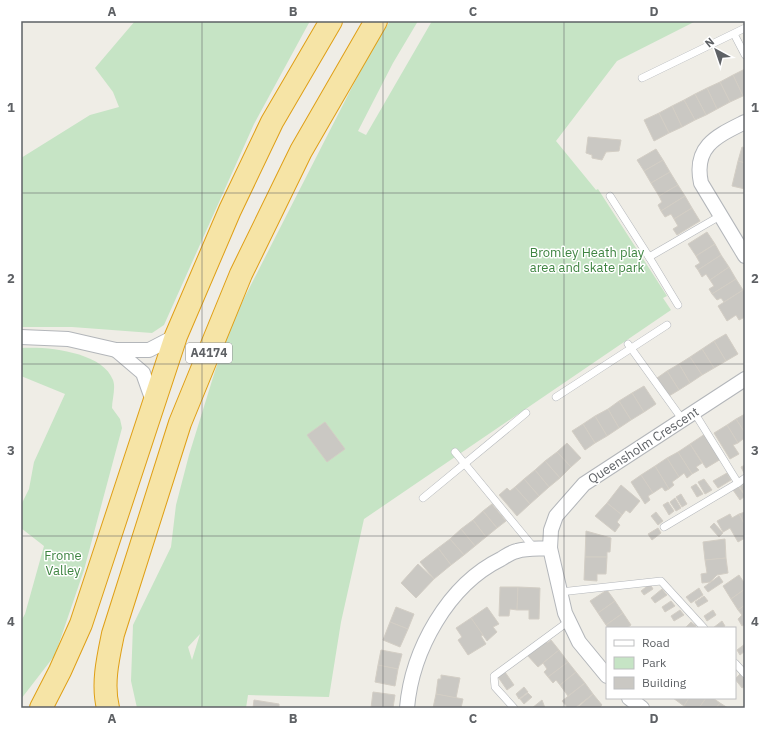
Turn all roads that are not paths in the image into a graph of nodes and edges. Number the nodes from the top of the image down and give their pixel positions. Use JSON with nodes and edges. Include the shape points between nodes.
{"nodes":[{"id":1,"x":331,"y":21,"type":"edge"},
{"id":2,"x":376,"y":21,"type":"edge"},
{"id":3,"x":745,"y":28,"type":"edge"},
{"id":4,"x":734,"y":34,"type":"junction"},
{"id":5,"x":745,"y":55,"type":"edge"},
{"id":6,"x":642,"y":78,"type":"dead end"},
{"id":7,"x":745,"y":122,"type":"edge"},
{"id":8,"x":610,"y":196,"type":"dead end"},
{"id":9,"x":720,"y":216,"type":"junction"},
{"id":10,"x":745,"y":256,"type":"edge"},
{"id":11,"x":649,"y":257,"type":"junction"},
{"id":12,"x":678,"y":305,"type":"dead end"},
{"id":13,"x":667,"y":324,"type":"dead end"},
{"id":14,"x":176,"y":336,"type":"junction"},
{"id":15,"x":21,"y":337,"type":"edge"},
{"id":16,"x":630,"y":346,"type":"junction"},
{"id":17,"x":116,"y":350,"type":"junction"},
{"id":18,"x":745,"y":379,"type":"edge"},
{"id":19,"x":556,"y":397,"type":"dead end"},
{"id":20,"x":155,"y":404,"type":"junction"},
{"id":21,"x":526,"y":413,"type":"dead end"},
{"id":22,"x":688,"y":415,"type":"junction"},
{"id":23,"x":455,"y":452,"type":"dead end"},
{"id":24,"x":465,"y":464,"type":"junction"},
{"id":25,"x":745,"y":478,"type":"edge"},
{"id":26,"x":738,"y":482,"type":"junction"},
{"id":27,"x":423,"y":498,"type":"dead end"},
{"id":28,"x":664,"y":527,"type":"dead end"},
{"id":29,"x":550,"y":548,"type":"junction"},
{"id":30,"x":536,"y":549,"type":"junction"},
{"id":31,"x":560,"y":592,"type":"junction"},
{"id":32,"x":569,"y":621,"type":"junction"},
{"id":33,"x":703,"y":627,"type":"edge"},
{"id":34,"x":736,"y":664,"type":"edge"},
{"id":35,"x":60,"y":671,"type":"junction"},
{"id":36,"x":745,"y":674,"type":"edge"},
{"id":37,"x":606,"y":675,"type":"edge"},
{"id":38,"x":630,"y":699,"type":"edge"},
{"id":39,"x":32,"y":708,"type":"edge"},
{"id":40,"x":41,"y":708,"type":"edge"},
{"id":41,"x":108,"y":708,"type":"edge"},
{"id":42,"x":407,"y":708,"type":"edge"},
{"id":43,"x":514,"y":708,"type":"edge"},
{"id":44,"x":642,"y":708,"type":"edge"}],
"edges":[{"from":1,"to":14,"type":"highway","number":"A4174","via":[[269,128],[230,210]]},
{"from":2,"to":41,"type":"highway","number":"A4174","via":[[295,164],[241,274],[180,423],[113,634],[106,669]]},
{"from":3,"to":4,"type":"lane"},
{"from":4,"to":5,"type":"lane"},
{"from":4,"to":6,"type":"lane"},
{"from":7,"to":9,"type":"street","via":[[708,144],[701,156],[698,169],[701,183]]},
{"from":8,"to":11,"type":"lane"},
{"from":9,"to":10,"type":"street"},
{"from":9,"to":11,"type":"lane"},
{"from":11,"to":12,"type":"lane"},
{"from":13,"to":16,"type":"lane"},
{"from":14,"to":17,"type":"street","via":[[149,350]]},
{"from":14,"to":20,"type":"highway","number":"A4174"},
{"from":15,"to":17,"type":"street","via":[[68,339]]},
{"from":16,"to":19,"type":"lane"},
{"from":16,"to":22,"type":"lane"},
{"from":17,"to":20,"type":"street","via":[[143,373]]},
{"from":18,"to":22,"type":"street","name":"Queensholm Crescent"},
{"from":20,"to":35,"type":"highway","number":"A4174","via":[[81,624]]},
{"from":21,"to":24,"type":"lane"},
{"from":22,"to":26,"type":"lane"},
{"from":22,"to":29,"type":"street","name":"Queensholm Crescent","via":[[584,484],[556,516],[551,530]]},
{"from":23,"to":24,"type":"lane"},
{"from":24,"to":27,"type":"lane"},
{"from":24,"to":30,"type":"lane"},
{"from":25,"to":26,"type":"lane"},
{"from":26,"to":28,"type":"lane"},
{"from":29,"to":30,"type":"street"},
{"from":29,"to":31,"type":"street","name":"Queensholm Crescent"},
{"from":30,"to":42,"type":"street","via":[[517,551],[485,567],[458,592],[436,622],[418,657]]},
{"from":31,"to":32,"type":"street","name":"Queensholm Crescent"},
{"from":31,"to":33,"type":"lane","via":[[661,581]]},
{"from":32,"to":37,"type":"street","name":"Queensholm Crescent","via":[[579,642]]},
{"from":32,"to":43,"type":"lane","via":[[494,676],[495,687]]},
{"from":34,"to":36,"type":"lane"},
{"from":35,"to":39,"type":"highway","number":"A4174"},
{"from":35,"to":40,"type":"highway","number":"A4174"},
{"from":38,"to":44,"type":"street"}]}
